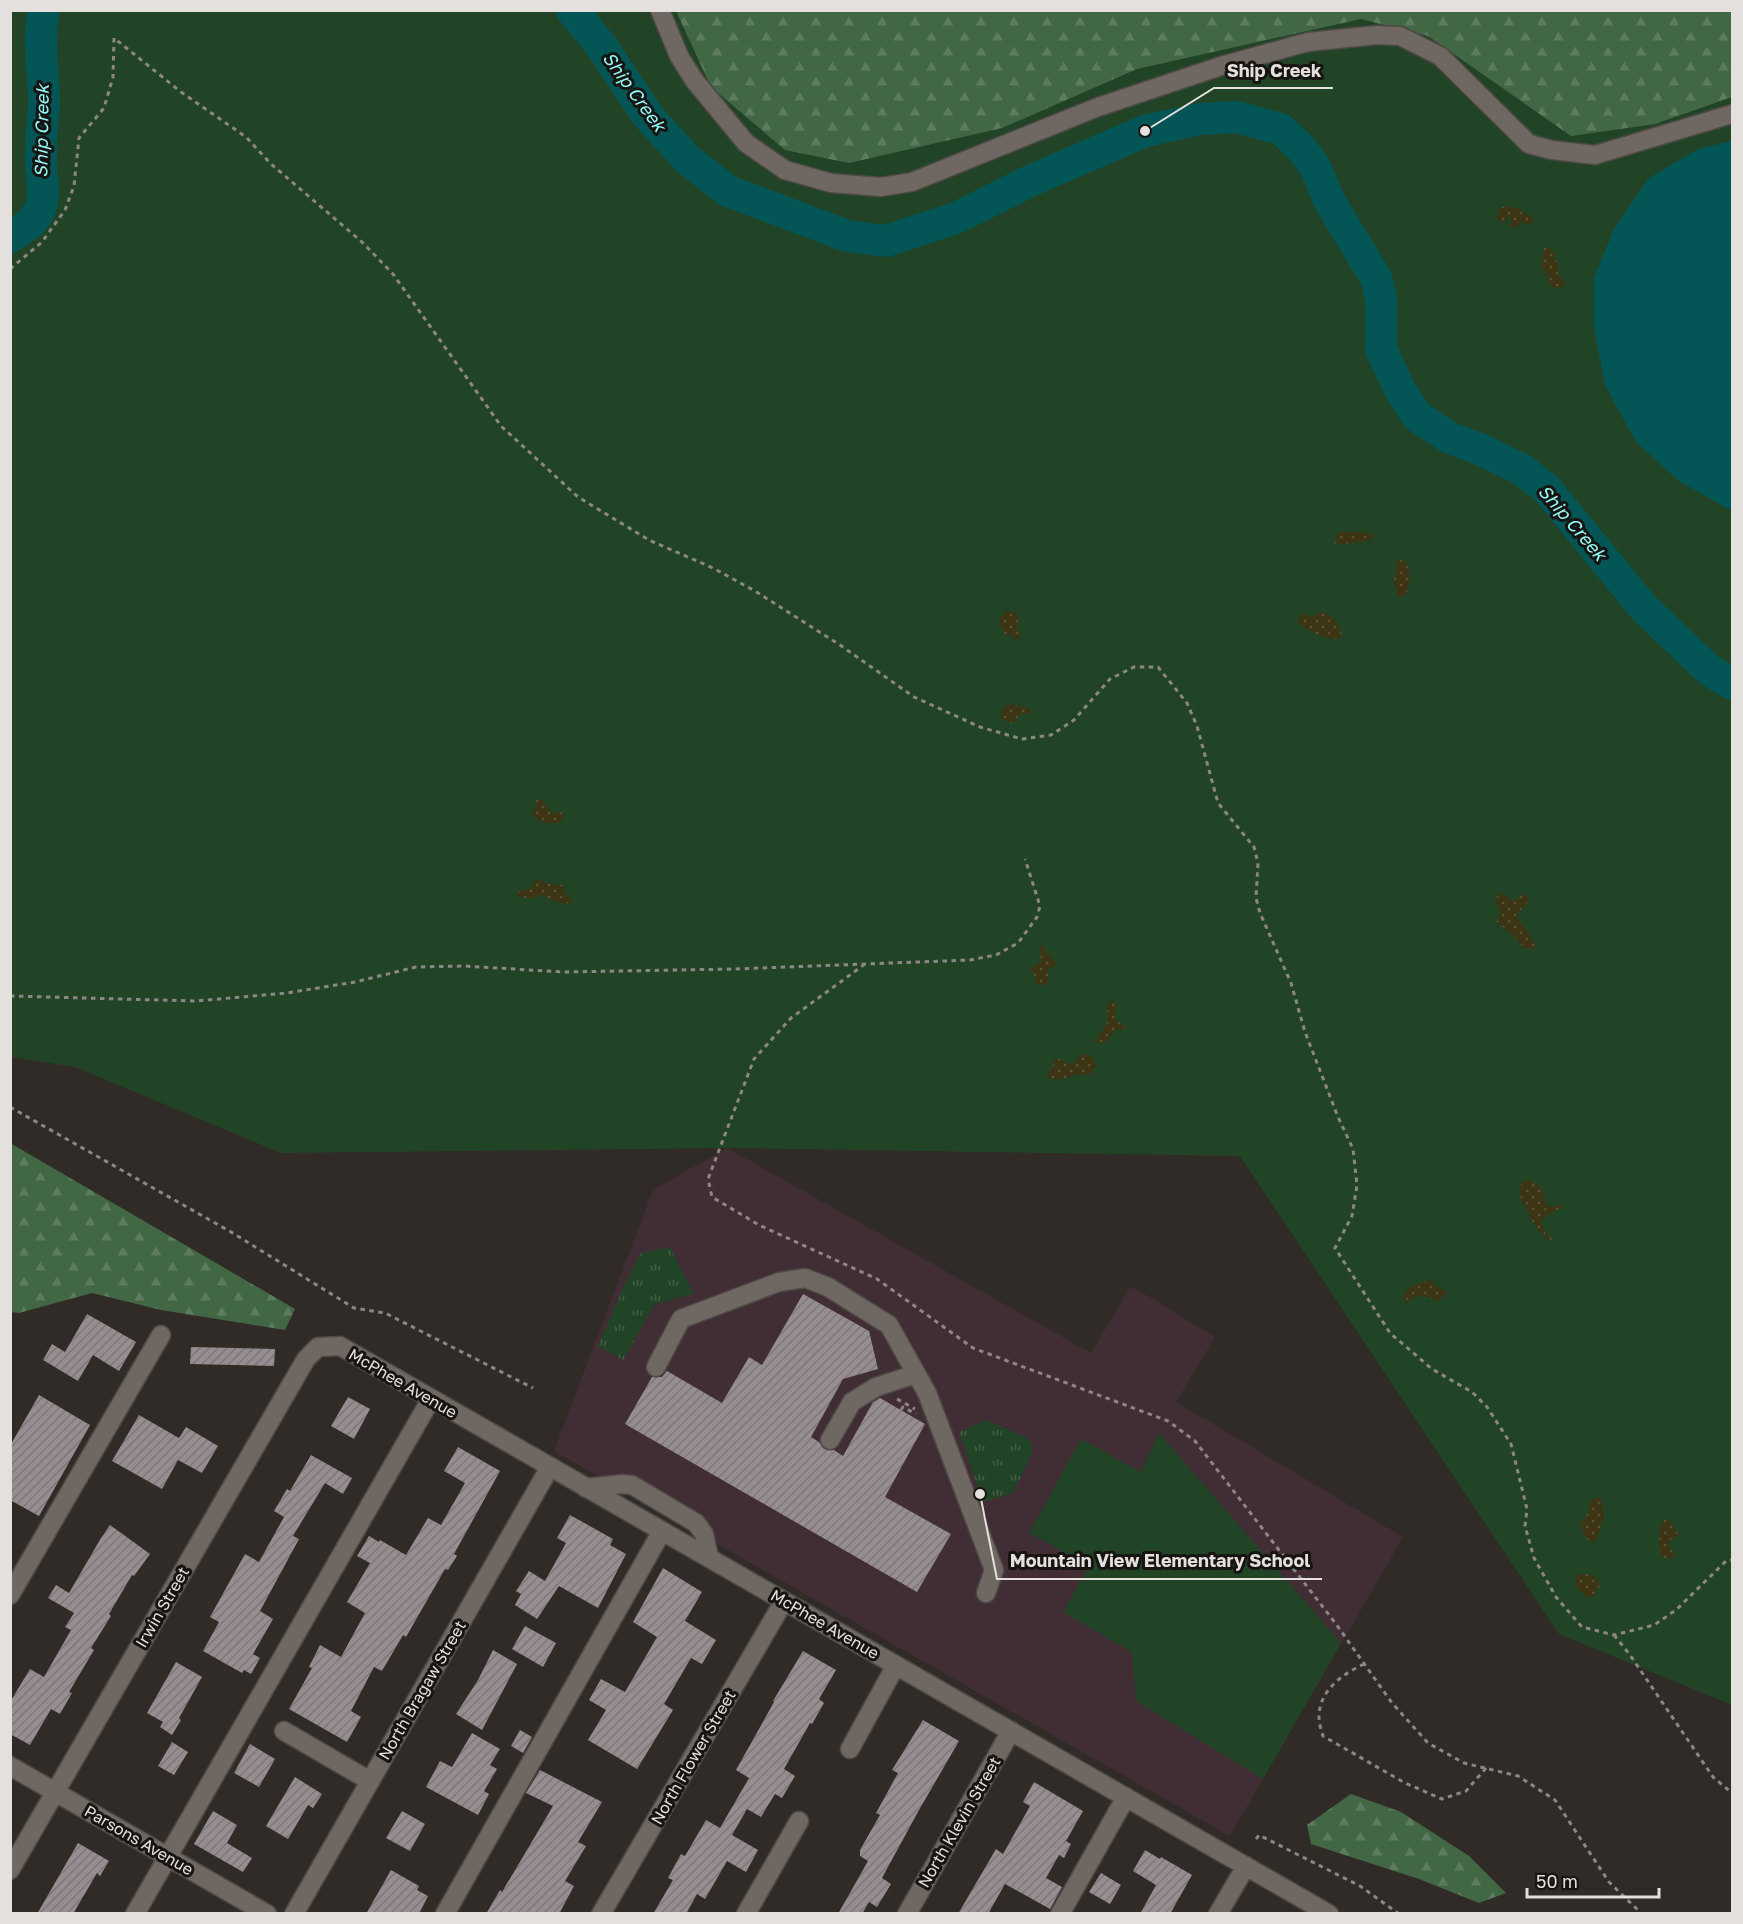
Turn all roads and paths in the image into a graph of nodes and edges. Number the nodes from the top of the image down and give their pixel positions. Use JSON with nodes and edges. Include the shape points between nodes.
{"nodes":[{"id":1,"x":660,"y":10,"type":"edge"},
{"id":2,"x":1732,"y":114,"type":"edge"},
{"id":3,"x":10,"y":269,"type":"edge"},
{"id":4,"x":1025,"y":859,"type":"dead end"},
{"id":5,"x":865,"y":964,"type":"junction"},
{"id":6,"x":10,"y":996,"type":"edge"},
{"id":7,"x":10,"y":1107,"type":"edge"},
{"id":8,"x":160,"y":1335,"type":"dead end"},
{"id":9,"x":318,"y":1347,"type":"joint"},
{"id":10,"x":656,"y":1367,"type":"dead end"},
{"id":11,"x":916,"y":1374,"type":"junction"},
{"id":12,"x":876,"y":1386,"type":"junction"},
{"id":13,"x":533,"y":1388,"type":"dead end"},
{"id":14,"x":431,"y":1399,"type":"junction"},
{"id":15,"x":901,"y":1410,"type":"dead end"},
{"id":16,"x":830,"y":1440,"type":"dead end"},
{"id":17,"x":550,"y":1467,"type":"junction"},
{"id":18,"x":586,"y":1488,"type":"junction"},
{"id":19,"x":662,"y":1531,"type":"junction"},
{"id":20,"x":709,"y":1558,"type":"junction"},
{"id":21,"x":1732,"y":1560,"type":"edge"},
{"id":22,"x":986,"y":1593,"type":"dead end"},
{"id":23,"x":10,"y":1595,"type":"edge"},
{"id":24,"x":784,"y":1601,"type":"junction"},
{"id":25,"x":1614,"y":1635,"type":"junction"},
{"id":26,"x":1364,"y":1664,"type":"junction"},
{"id":27,"x":896,"y":1665,"type":"junction"},
{"id":28,"x":284,"y":1731,"type":"dead end"},
{"id":29,"x":1011,"y":1731,"type":"junction"},
{"id":30,"x":850,"y":1749,"type":"dead end"},
{"id":31,"x":10,"y":1766,"type":"edge"},
{"id":32,"x":1486,"y":1768,"type":"junction"},
{"id":33,"x":370,"y":1781,"type":"junction"},
{"id":34,"x":55,"y":1791,"type":"junction"},
{"id":35,"x":1732,"y":1793,"type":"edge"},
{"id":36,"x":1126,"y":1797,"type":"junction"},
{"id":37,"x":799,"y":1821,"type":"dead end"},
{"id":38,"x":1256,"y":1839,"type":"dead end"},
{"id":39,"x":168,"y":1856,"type":"junction"},
{"id":40,"x":1246,"y":1866,"type":"junction"},
{"id":41,"x":10,"y":1870,"type":"edge"},
{"id":42,"x":135,"y":1914,"type":"edge"},
{"id":43,"x":267,"y":1914,"type":"edge"},
{"id":44,"x":294,"y":1914,"type":"edge"},
{"id":45,"x":445,"y":1914,"type":"edge"},
{"id":46,"x":601,"y":1914,"type":"edge"},
{"id":47,"x":746,"y":1914,"type":"edge"},
{"id":48,"x":907,"y":1914,"type":"edge"},
{"id":49,"x":1060,"y":1914,"type":"edge"},
{"id":50,"x":1218,"y":1914,"type":"edge"},
{"id":51,"x":1329,"y":1914,"type":"edge"},
{"id":52,"x":1399,"y":1914,"type":"edge"},
{"id":53,"x":1642,"y":1914,"type":"edge"}],
"edges":[{"from":1,"to":2,"type":"street","via":[[679,56],[694,80],[746,143],[785,170],[831,183],[881,187],[912,182],[1098,107],[1221,66],[1308,42],[1377,35],[1400,36],[1440,56],[1529,144],[1552,150],[1595,155]]},
{"from":3,"to":25,"type":"path","via":[[42,242],[65,210],[74,186],[78,138],[104,108],[113,76],[114,38],[246,137],[271,164],[362,242],[393,274],[501,426],[578,497],[649,540],[755,591],[914,697],[980,727],[1022,739],[1051,735],[1074,720],[1110,679],[1134,667],[1158,667],[1187,704],[1197,726],[1218,803],[1254,847],[1260,913],[1291,983],[1305,1032],[1353,1149],[1357,1185],[1352,1216],[1335,1248],[1390,1333],[1432,1369],[1472,1392],[1487,1407],[1511,1444],[1527,1509],[1525,1526],[1534,1558],[1545,1578],[1582,1627]]},
{"from":4,"to":5,"type":"path","via":[[1040,906],[1037,917],[1018,943],[996,955],[970,960]]},
{"from":5,"to":6,"type":"path","via":[[563,972],[416,967],[298,991],[196,1001]]},
{"from":5,"to":26,"type":"path","via":[[791,1018],[754,1059],[708,1179],[712,1197],[759,1225],[877,1279],[973,1348],[1168,1421],[1195,1441]]},
{"from":7,"to":13,"type":"path","via":[[231,1232],[354,1308],[385,1313]]},
{"from":8,"to":23,"type":"street"},
{"from":9,"to":14,"type":"street","name":"McPhee Avenue","via":[[340,1346]]},
{"from":9,"to":34,"type":"street","name":"Irwin Street","via":[[306,1359]]},
{"from":10,"to":11,"type":"street","via":[[681,1319],[779,1282],[804,1278],[828,1287],[889,1325]]},
{"from":11,"to":12,"type":"street"},
{"from":11,"to":22,"type":"street","via":[[927,1393],[994,1570]]},
{"from":12,"to":15,"type":"path","via":[[921,1413],[919,1416],[903,1407]]},
{"from":12,"to":16,"type":"street","via":[[852,1402]]},
{"from":14,"to":17,"type":"street","name":"McPhee Avenue"},
{"from":14,"to":39,"type":"street"},
{"from":17,"to":18,"type":"street","name":"McPhee Avenue"},
{"from":17,"to":33,"type":"street","name":"North Bragaw Street"},
{"from":18,"to":19,"type":"street","name":"McPhee Avenue"},
{"from":18,"to":20,"type":"street","via":[[632,1485],[696,1523],[704,1534]]},
{"from":19,"to":20,"type":"street","name":"McPhee Avenue"},
{"from":19,"to":45,"type":"street"},
{"from":20,"to":24,"type":"street","name":"McPhee Avenue"},
{"from":21,"to":25,"type":"path","via":[[1726,1561],[1676,1610],[1654,1625]]},
{"from":24,"to":27,"type":"street","name":"McPhee Avenue"},
{"from":24,"to":46,"type":"street","name":"North Flower Street"},
{"from":25,"to":35,"type":"path","via":[[1713,1777]]},
{"from":26,"to":32,"type":"path","via":[[1428,1743],[1464,1763]]},
{"from":26,"to":32,"type":"path","via":[[1345,1673],[1325,1693],[1318,1716],[1323,1736],[1405,1783],[1442,1799],[1466,1791]]},
{"from":27,"to":29,"type":"street","name":"McPhee Avenue"},
{"from":27,"to":30,"type":"street"},
{"from":28,"to":33,"type":"street"},
{"from":29,"to":36,"type":"street","name":"McPhee Avenue"},
{"from":29,"to":48,"type":"street","name":"North Klevin Street"},
{"from":31,"to":34,"type":"street","name":"Parsons Avenue"},
{"from":32,"to":53,"type":"path","via":[[1518,1776],[1555,1800],[1609,1882]]},
{"from":33,"to":44,"type":"street","name":"North Bragaw Street"},
{"from":34,"to":39,"type":"street","name":"Parsons Avenue"},
{"from":34,"to":41,"type":"street","name":"Irwin Street"},
{"from":36,"to":40,"type":"street","name":"McPhee Avenue"},
{"from":36,"to":49,"type":"street"},
{"from":37,"to":47,"type":"street"},
{"from":38,"to":52,"type":"path","via":[[1258,1834],[1360,1886]]},
{"from":39,"to":42,"type":"street"},
{"from":39,"to":43,"type":"street","name":"Parsons Avenue"},
{"from":40,"to":50,"type":"street"},
{"from":40,"to":51,"type":"street","name":"McPhee Avenue"}]}
